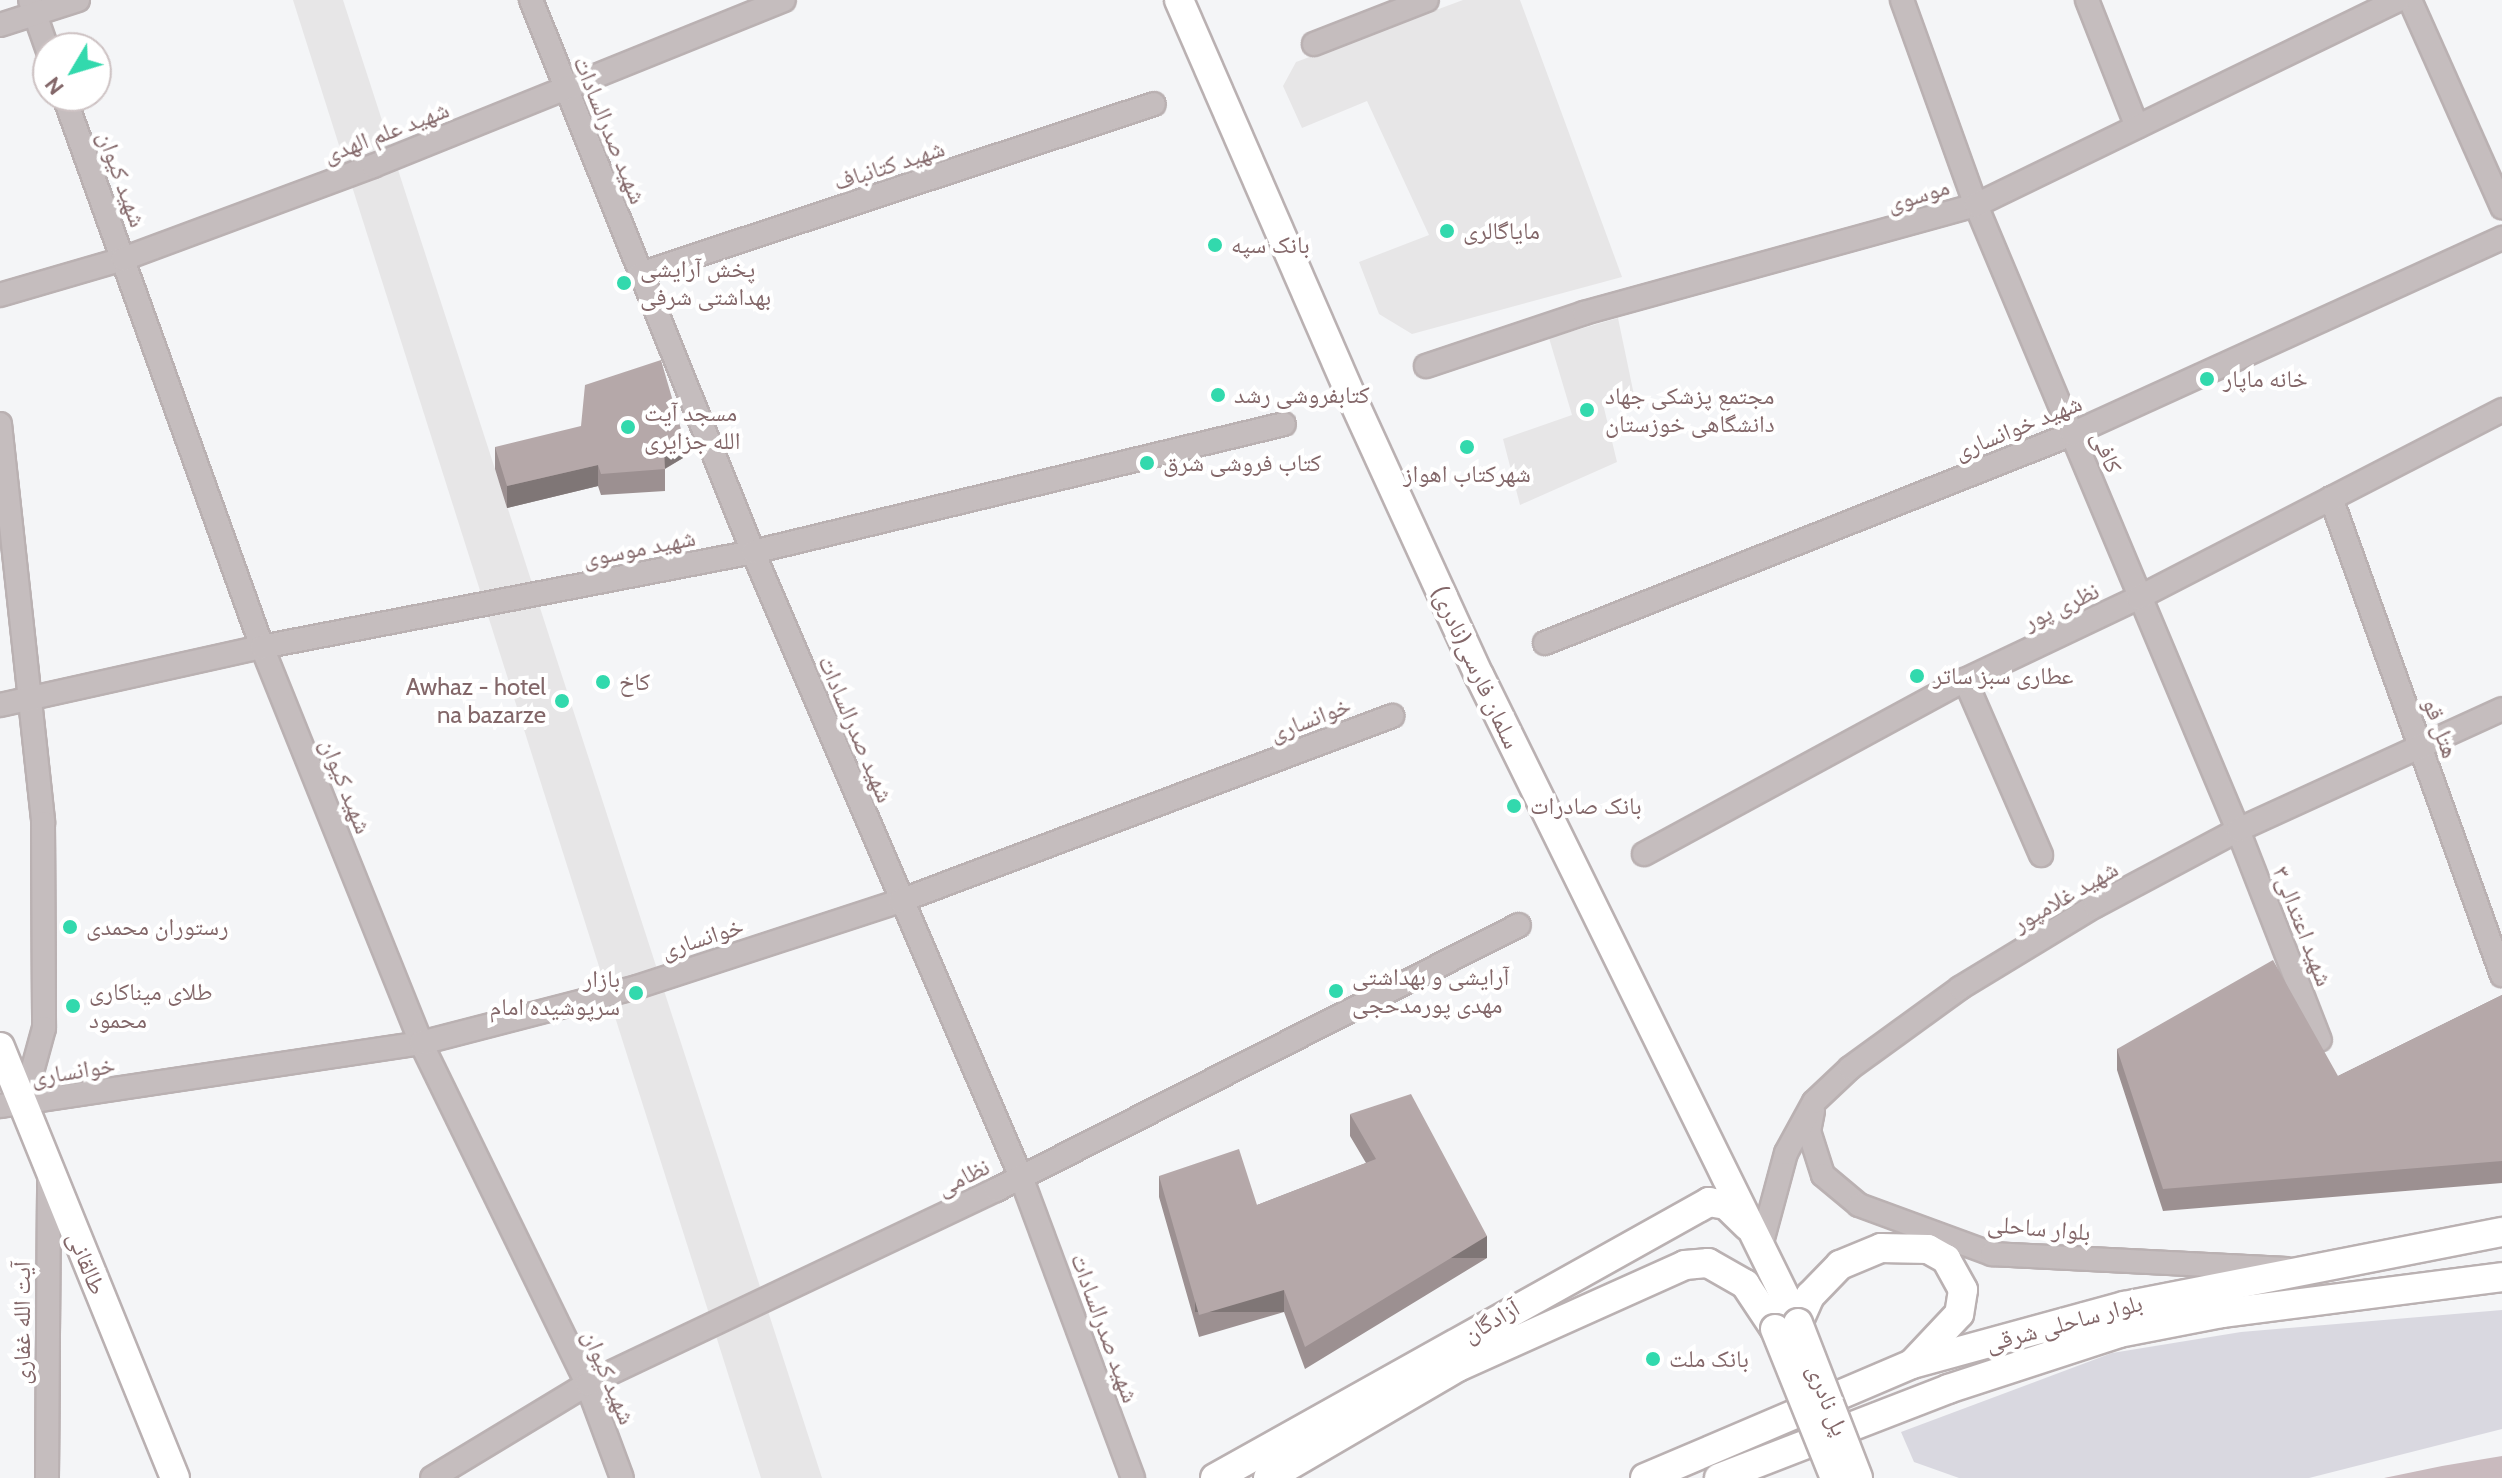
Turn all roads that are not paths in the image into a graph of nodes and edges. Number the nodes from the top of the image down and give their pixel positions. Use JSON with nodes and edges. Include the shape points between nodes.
{"nodes":[{"id":1,"x":78,"y":0,"type":"edge"},
{"id":2,"x":531,"y":0,"type":"edge"},
{"id":3,"x":784,"y":0,"type":"edge"},
{"id":4,"x":1179,"y":0,"type":"edge"},
{"id":5,"x":1427,"y":0,"type":"edge"},
{"id":6,"x":1902,"y":0,"type":"edge"},
{"id":7,"x":2087,"y":0,"type":"edge"},
{"id":8,"x":2398,"y":0,"type":"edge"},
{"id":9,"x":2410,"y":0,"type":"edge"},
{"id":10,"x":32,"y":8,"type":"edge"},
{"id":11,"x":0,"y":25,"type":"edge"},
{"id":12,"x":41,"y":32,"type":"edge"},
{"id":13,"x":1314,"y":44,"type":"dead end"},
{"id":14,"x":565,"y":89,"type":"junction"},
{"id":15,"x":1154,"y":104,"type":"dead end"},
{"id":16,"x":70,"y":112,"type":"edge"},
{"id":17,"x":2137,"y":127,"type":"junction"},
{"id":18,"x":1976,"y":205,"type":"junction"},
{"id":19,"x":2502,"y":207,"type":"edge"},
{"id":20,"x":2502,"y":238,"type":"edge"},
{"id":21,"x":123,"y":259,"type":"junction"},
{"id":22,"x":640,"y":274,"type":"junction"},
{"id":23,"x":0,"y":295,"type":"edge"},
{"id":24,"x":1426,"y":366,"type":"dead end"},
{"id":25,"x":2502,"y":410,"type":"edge"},
{"id":26,"x":0,"y":424,"type":"edge"},
{"id":27,"x":1284,"y":424,"type":"dead end"},
{"id":28,"x":2072,"y":434,"type":"junction"},
{"id":29,"x":2331,"y":498,"type":"junction"},
{"id":30,"x":753,"y":552,"type":"junction"},
{"id":31,"x":2138,"y":598,"type":"junction"},
{"id":32,"x":1545,"y":643,"type":"dead end"},
{"id":33,"x":262,"y":647,"type":"junction"},
{"id":34,"x":1965,"y":680,"type":"junction"},
{"id":35,"x":33,"y":698,"type":"junction"},
{"id":36,"x":0,"y":705,"type":"edge"},
{"id":37,"x":2502,"y":709,"type":"edge"},
{"id":38,"x":1392,"y":716,"type":"dead end"},
{"id":39,"x":2418,"y":743,"type":"junction"},
{"id":40,"x":2238,"y":830,"type":"junction"},
{"id":41,"x":1644,"y":854,"type":"dead end"},
{"id":42,"x":2041,"y":855,"type":"dead end"},
{"id":43,"x":900,"y":901,"type":"junction"},
{"id":44,"x":1519,"y":925,"type":"dead end"},
{"id":45,"x":2502,"y":975,"type":"edge"},
{"id":46,"x":2320,"y":1040,"type":"edge"},
{"id":47,"x":421,"y":1043,"type":"junction"},
{"id":48,"x":0,"y":1047,"type":"edge"},
{"id":49,"x":1814,"y":1102,"type":"junction"},
{"id":50,"x":12,"y":1106,"type":"edge"},
{"id":51,"x":49,"y":1167,"type":"junction"},
{"id":52,"x":1021,"y":1177,"type":"junction"},
{"id":53,"x":2502,"y":1232,"type":"edge"},
{"id":54,"x":1762,"y":1242,"type":"junction"},
{"id":55,"x":2295,"y":1270,"type":"junction"},
{"id":56,"x":2502,"y":1277,"type":"edge"},
{"id":57,"x":1787,"y":1326,"type":"junction"},
{"id":58,"x":1912,"y":1364,"type":"junction"},
{"id":59,"x":587,"y":1384,"type":"junction"},
{"id":60,"x":47,"y":1478,"type":"edge"},
{"id":61,"x":175,"y":1478,"type":"edge"},
{"id":62,"x":432,"y":1478,"type":"edge"},
{"id":63,"x":622,"y":1478,"type":"edge"},
{"id":64,"x":1133,"y":1478,"type":"edge"},
{"id":65,"x":1215,"y":1478,"type":"edge"},
{"id":66,"x":1268,"y":1478,"type":"edge"},
{"id":67,"x":1645,"y":1478,"type":"edge"},
{"id":68,"x":1719,"y":1478,"type":"edge"},
{"id":69,"x":1835,"y":1478,"type":"edge"},
{"id":70,"x":1858,"y":1478,"type":"edge"}],
"edges":[{"from":1,"to":10,"type":"street"},
{"from":2,"to":14,"type":"street","name":"شهید صدرالسادات"},
{"from":3,"to":14,"type":"street","name":"شهید علم الهدی"},
{"from":4,"to":54,"type":"main road","name":"سلمان فارسی(نادری)","via":[[1479,675],[1583,894]]},
{"from":5,"to":13,"type":"street"},
{"from":6,"to":18,"type":"street","name":"کافی"},
{"from":7,"to":17,"type":"street"},
{"from":8,"to":17,"type":"street","name":"موسوی"},
{"from":9,"to":19,"type":"street"},
{"from":10,"to":11,"type":"street"},
{"from":10,"to":12,"type":"street"},
{"from":14,"to":21,"type":"street","name":"شهید علم الهدی"},
{"from":14,"to":22,"type":"street","name":"شهید صدرالسادات"},
{"from":15,"to":22,"type":"street","name":"شهید کتانباف"},
{"from":16,"to":21,"type":"street","name":"شهید کیوان"},
{"from":17,"to":18,"type":"street","name":"موسوی"},
{"from":18,"to":24,"type":"street","name":"موسوی","via":[[1584,313]]},
{"from":18,"to":28,"type":"street","name":"کافی"},
{"from":20,"to":28,"type":"street","name":"شهید خوانساری"},
{"from":21,"to":23,"type":"street","name":"شهید علم الهدی"},
{"from":21,"to":33,"type":"street","name":"شهید کیوان"},
{"from":22,"to":30,"type":"street","name":"شهید صدرالسادات"},
{"from":25,"to":29,"type":"street","name":"نظری پور"},
{"from":26,"to":35,"type":"street"},
{"from":27,"to":30,"type":"street","name":"شهید موسوی"},
{"from":28,"to":31,"type":"street","name":"کافی"},
{"from":28,"to":32,"type":"street","name":"شهید خوانساری"},
{"from":29,"to":31,"type":"street","name":"نظری پور"},
{"from":29,"to":39,"type":"street","name":"هتل قو"},
{"from":30,"to":33,"type":"street","name":"شهید موسوی"},
{"from":30,"to":43,"type":"street","name":"شهید صدرالسادات"},
{"from":31,"to":34,"type":"street","name":"نظری پور"},
{"from":31,"to":40,"type":"street","name":"کافی"},
{"from":33,"to":35,"type":"street","name":"شهید موسوی"},
{"from":33,"to":47,"type":"street","name":"شهید کیوان"},
{"from":34,"to":41,"type":"street","name":"نظری پور"},
{"from":34,"to":42,"type":"street"},
{"from":35,"to":36,"type":"street","name":"شهید موسوی"},
{"from":35,"to":50,"type":"street","via":[[43,823],[44,1028]]},
{"from":37,"to":39,"type":"street","name":"شهید غلامپور"},
{"from":38,"to":43,"type":"street","name":"خوانساری"},
{"from":39,"to":40,"type":"street","name":"شهید غلامپور"},
{"from":39,"to":45,"type":"street","name":"هتل قو"},
{"from":40,"to":46,"type":"street","name":"شهید اعتدالی۳"},
{"from":40,"to":49,"type":"street","name":"شهید غلامپور","via":[[2095,906],[1960,988],[1850,1068]]},
{"from":43,"to":47,"type":"street","name":"خوانساری","via":[[637,987]]},
{"from":43,"to":52,"type":"street","name":"شهید صدرالسادات"},
{"from":44,"to":52,"type":"street","name":"نظامی"},
{"from":47,"to":50,"type":"street","name":"خوانساری"},
{"from":47,"to":59,"type":"street","name":"شهید کیوان"},
{"from":48,"to":50,"type":"main road","name":"طالقانی"},
{"from":49,"to":54,"type":"street","name":"شهید غلامپور","via":[[1776,1179]]},
{"from":49,"to":55,"type":"street","name":"بلوار ساحلی","via":[[1809,1131],[1823,1175],[1859,1205],[1978,1250]]},
{"from":50,"to":51,"type":"main road","name":"طالقانی"},
{"from":51,"to":60,"type":"street","name":"آیت الله غفاری"},
{"from":51,"to":61,"type":"main road","name":"طالقانی"},
{"from":52,"to":59,"type":"street","name":"نظامی"},
{"from":52,"to":64,"type":"street","name":"شهید صدرالسادات"},
{"from":53,"to":55,"type":"main road","name":"بلوار ساحلی شرقی"},
{"from":54,"to":57,"type":"main road","name":"سلمان فارسی(نادری)"},
{"from":54,"to":65,"type":"main road","name":"آزادگان","via":[[1739,1215],[1709,1202]]},
{"from":55,"to":58,"type":"main road","name":"بلوار ساحلی شرقی","via":[[2124,1306]]},
{"from":56,"to":68,"type":"main road","name":"بلوار ساحلی شرقی","via":[[2222,1313],[2119,1333],[1948,1389]]},
{"from":57,"to":58,"type":"main road","via":[[1840,1265],[1881,1248],[1928,1249],[1946,1259],[1963,1290],[1959,1314]]},
{"from":57,"to":66,"type":"main road","name":"آزادگان","via":[[1745,1284],[1708,1263],[1685,1265],[1458,1367]]},
{"from":57,"to":69,"type":"main road","name":"پل نادری","bridge":true},
{"from":57,"to":70,"type":"main road","name":"پل نادری","bridge":true},
{"from":58,"to":67,"type":"main road","name":"بلوار ساحلی شرقی"},
{"from":59,"to":62,"type":"street","name":"نظامی"},
{"from":59,"to":63,"type":"street","name":"شهید کیوان"}]}
